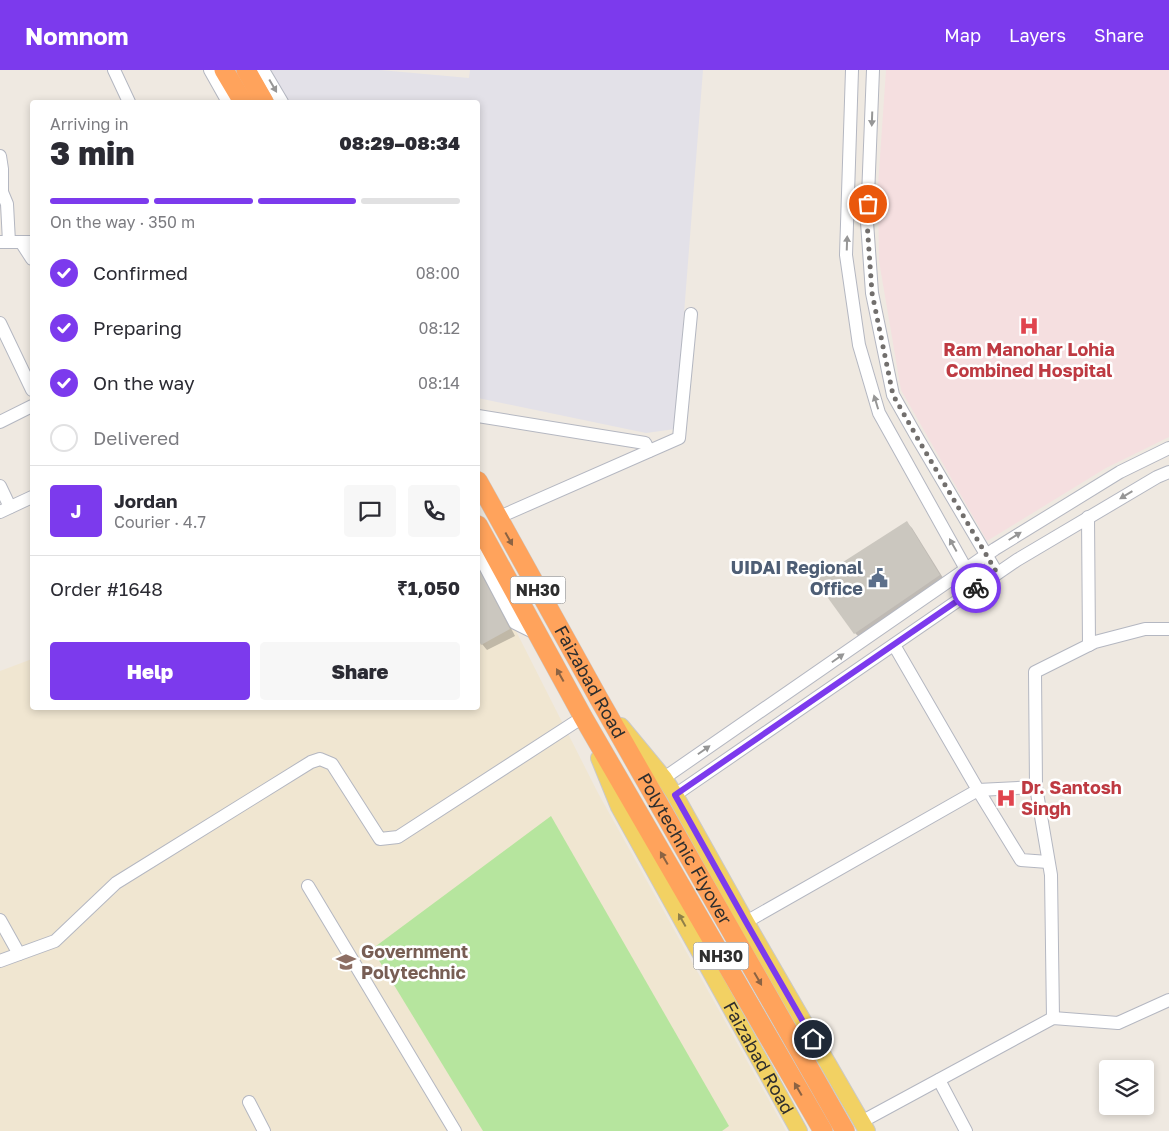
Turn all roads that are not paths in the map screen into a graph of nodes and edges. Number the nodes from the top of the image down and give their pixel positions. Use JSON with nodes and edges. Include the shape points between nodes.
{"nodes":[{"id":1,"x":114,"y":70,"type":"edge"},
{"id":2,"x":210,"y":70,"type":"edge"},
{"id":3,"x":224,"y":70,"type":"edge"},
{"id":4,"x":246,"y":70,"type":"edge"},
{"id":5,"x":263,"y":70,"type":"edge"},
{"id":6,"x":852,"y":70,"type":"edge"},
{"id":7,"x":873,"y":70,"type":"edge"},
{"id":8,"x":128,"y":100,"type":"edge"},
{"id":9,"x":227,"y":100,"type":"edge"},
{"id":10,"x":241,"y":100,"type":"edge"},
{"id":11,"x":263,"y":100,"type":"edge"},
{"id":12,"x":281,"y":100,"type":"edge"},
{"id":13,"x":0,"y":156,"type":"edge"},
{"id":14,"x":1,"y":192,"type":"edge"},
{"id":15,"x":16,"y":242,"type":"edge"},
{"id":16,"x":30,"y":257,"type":"edge"},
{"id":17,"x":691,"y":314,"type":"dead end"},
{"id":18,"x":0,"y":323,"type":"edge"},
{"id":19,"x":30,"y":386,"type":"edge"},
{"id":20,"x":30,"y":407,"type":"edge"},
{"id":21,"x":480,"y":416,"type":"edge"},
{"id":22,"x":0,"y":422,"type":"edge"},
{"id":23,"x":1169,"y":448,"type":"edge"},
{"id":24,"x":649,"y":451,"type":"junction"},
{"id":25,"x":936,"y":470,"type":"junction"},
{"id":26,"x":1169,"y":472,"type":"edge"},
{"id":27,"x":917,"y":480,"type":"junction"},
{"id":28,"x":480,"y":485,"type":"edge"},
{"id":29,"x":0,"y":486,"type":"edge"},
{"id":30,"x":30,"y":498,"type":"edge"},
{"id":31,"x":5,"y":510,"type":"edge"},
{"id":32,"x":1088,"y":517,"type":"junction"},
{"id":33,"x":497,"y":518,"type":"junction"},
{"id":34,"x":480,"y":529,"type":"edge"},
{"id":35,"x":986,"y":555,"type":"junction"},
{"id":36,"x":480,"y":557,"type":"edge"},
{"id":37,"x":966,"y":569,"type":"junction"},
{"id":38,"x":997,"y":573,"type":"junction"},
{"id":39,"x":976,"y":587,"type":"junction"},
{"id":40,"x":1169,"y":628,"type":"edge"},
{"id":41,"x":537,"y":634,"type":"junction"},
{"id":42,"x":894,"y":645,"type":"junction"},
{"id":43,"x":1088,"y":646,"type":"junction"},
{"id":44,"x":598,"y":699,"type":"junction"},
{"id":45,"x":764,"y":709,"type":"junction"},
{"id":46,"x":583,"y":717,"type":"junction"},
{"id":47,"x":776,"y":726,"type":"junction"},
{"id":48,"x":664,"y":778,"type":"junction"},
{"id":49,"x":1036,"y":787,"type":"junction"},
{"id":50,"x":978,"y":790,"type":"junction"},
{"id":51,"x":675,"y":795,"type":"junction"},
{"id":52,"x":1048,"y":862,"type":"junction"},
{"id":53,"x":308,"y":886,"type":"dead end"},
{"id":54,"x":0,"y":920,"type":"edge"},
{"id":55,"x":746,"y":922,"type":"junction"},
{"id":56,"x":19,"y":954,"type":"junction"},
{"id":57,"x":0,"y":961,"type":"edge"},
{"id":58,"x":1169,"y":1000,"type":"edge"},
{"id":59,"x":1054,"y":1018,"type":"junction"},
{"id":60,"x":939,"y":1080,"type":"junction"},
{"id":61,"x":249,"y":1102,"type":"dead end"},
{"id":62,"x":864,"y":1126,"type":"edge"},
{"id":63,"x":264,"y":1131,"type":"edge"},
{"id":64,"x":455,"y":1131,"type":"edge"},
{"id":65,"x":799,"y":1131,"type":"edge"},
{"id":66,"x":823,"y":1131,"type":"edge"},
{"id":67,"x":845,"y":1131,"type":"edge"},
{"id":68,"x":966,"y":1131,"type":"edge"}],
"edges":[{"from":1,"to":8,"type":"street"},
{"from":2,"to":9,"type":"street"},
{"from":3,"to":10,"type":"highway"},
{"from":4,"to":11,"type":"highway"},
{"from":5,"to":12,"type":"street","one_way":true},
{"from":27,"to":6,"type":"street","one_way":true,"via":[[880,414],[859,345],[846,255]]},
{"from":7,"to":25,"type":"street","one_way":true,"via":[[867,222],[872,293],[893,395]]},
{"from":13,"to":14,"type":"street"},
{"from":14,"to":15,"type":"street"},
{"from":15,"to":16,"type":"street"},
{"from":17,"to":24,"type":"street","via":[[679,438]]},
{"from":18,"to":19,"type":"street"},
{"from":20,"to":22,"type":"street"},
{"from":21,"to":24,"type":"street","via":[[645,443]]},
{"from":35,"to":23,"type":"street","one_way":true,"via":[[1120,472]]},
{"from":24,"to":33,"type":"street"},
{"from":25,"to":27,"type":"street"},
{"from":25,"to":35,"type":"street"},
{"from":26,"to":32,"type":"street","one_way":true},
{"from":37,"to":27,"type":"street","one_way":true},
{"from":28,"to":33,"type":"highway","name":"Faizabad Road","number":"NH30"},
{"from":29,"to":31,"type":"street"},
{"from":30,"to":31,"type":"street"},
{"from":32,"to":38,"type":"street"},
{"from":32,"to":43,"type":"street"},
{"from":33,"to":44,"type":"highway","name":"Faizabad Road","number":"NH30","one_way":true},
{"from":34,"to":41,"type":"highway","number":"NH30"},
{"from":35,"to":37,"type":"street"},
{"from":35,"to":38,"type":"street"},
{"from":36,"to":41,"type":"street","via":[[515,623]]},
{"from":37,"to":39,"type":"street"},
{"from":45,"to":37,"type":"street","one_way":true},
{"from":38,"to":39,"type":"street"},
{"from":39,"to":42,"type":"street"},
{"from":40,"to":43,"type":"street","via":[[1145,629]]},
{"from":46,"to":41,"type":"highway","number":"NH30","one_way":true},
{"from":42,"to":47,"type":"street"},
{"from":42,"to":50,"type":"street"},
{"from":43,"to":49,"type":"street","via":[[1035,672]]},
{"from":44,"to":48,"type":"main road","name":"Faizabad Road"},
{"from":44,"to":67,"type":"highway","name":"Polytechnic Flyover","number":"NH30","one_way":true},
{"from":45,"to":47,"type":"street"},
{"from":48,"to":45,"type":"street","one_way":true},
{"from":46,"to":56,"type":"street","via":[[398,837],[380,839],[332,764],[320,758],[116,883],[55,941]]},
{"from":65,"to":46,"type":"main road","name":"Faizabad Road","one_way":true,"via":[[619,806]]},
{"from":66,"to":46,"type":"highway","name":"Polytechnic Flyover","number":"NH30","one_way":true},
{"from":47,"to":51,"type":"street"},
{"from":48,"to":51,"type":"main road","name":"Faizabad Road"},
{"from":49,"to":50,"type":"street"},
{"from":49,"to":52,"type":"street"},
{"from":50,"to":52,"type":"street","via":[[1021,860]]},
{"from":50,"to":55,"type":"street"},
{"from":51,"to":55,"type":"main road","name":"Faizabad Road"},
{"from":52,"to":59,"type":"street"},
{"from":53,"to":64,"type":"street"},
{"from":54,"to":56,"type":"street"},
{"from":55,"to":62,"type":"main road","name":"Faizabad Road"},
{"from":56,"to":57,"type":"street"},
{"from":58,"to":59,"type":"street","via":[[1118,1023]]},
{"from":59,"to":60,"type":"street"},
{"from":60,"to":62,"type":"street"},
{"from":60,"to":68,"type":"street"},
{"from":61,"to":63,"type":"street"}]}
